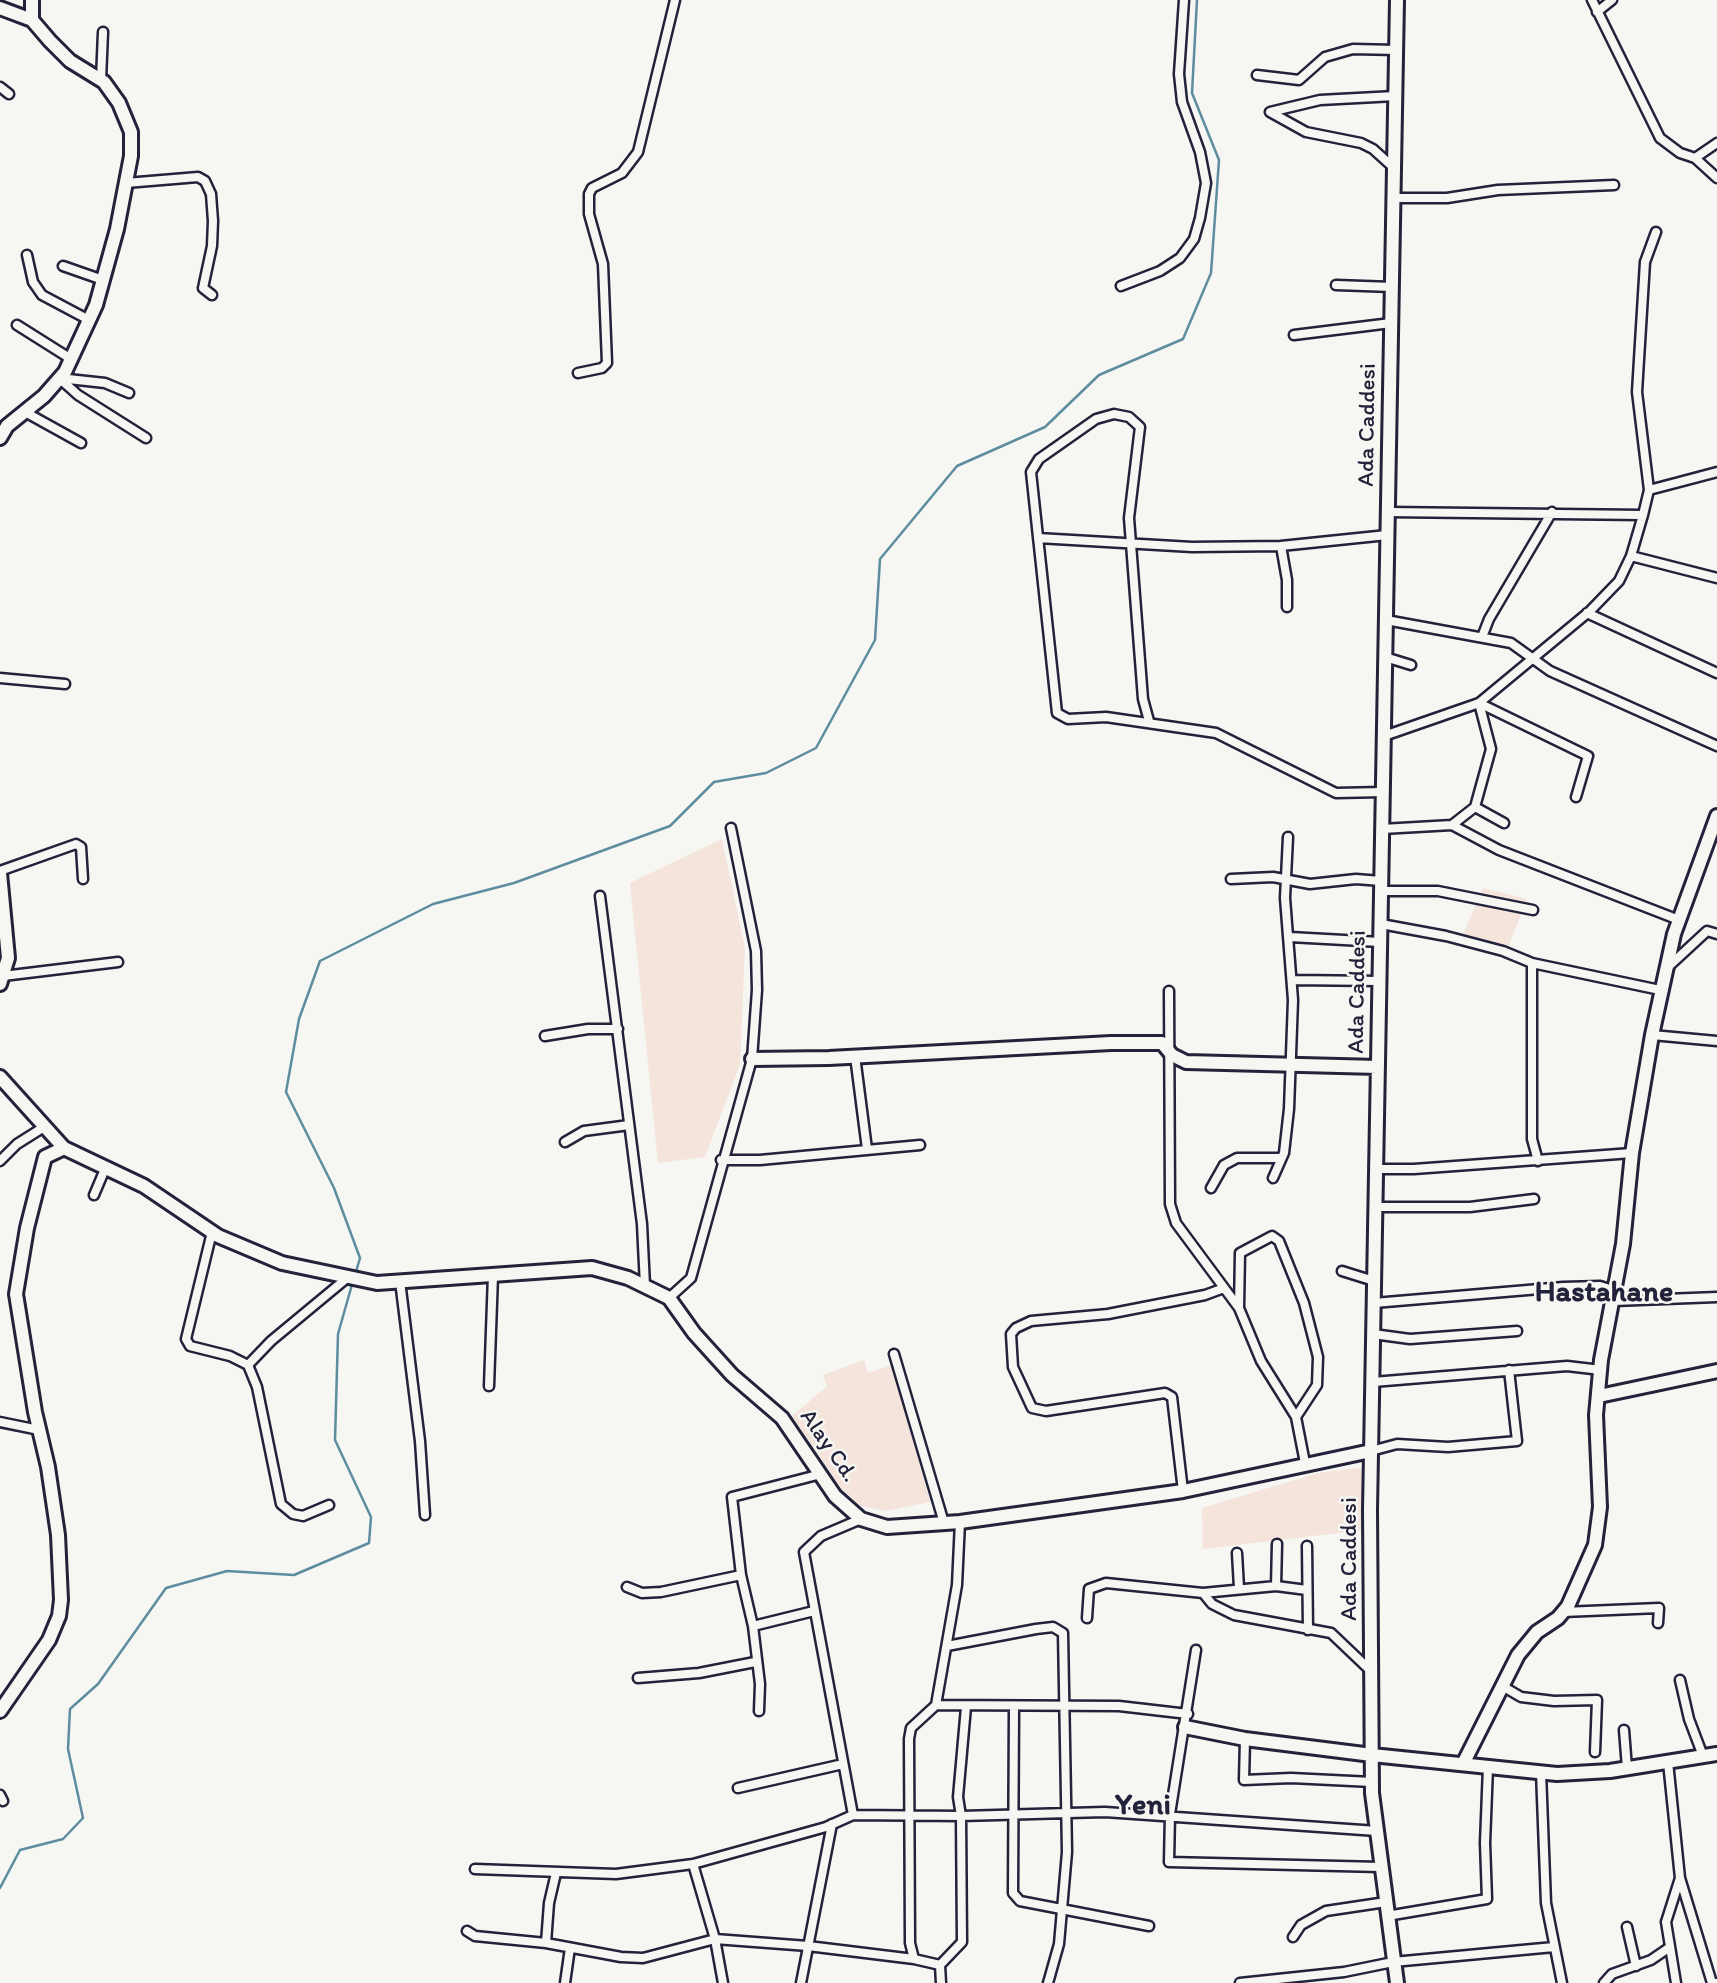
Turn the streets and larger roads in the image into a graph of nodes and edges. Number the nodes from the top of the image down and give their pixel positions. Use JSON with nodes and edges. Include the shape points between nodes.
{"nodes":[{"id":1,"x":4,"y":0,"type":"edge"},
{"id":2,"x":32,"y":0,"type":"edge"},
{"id":3,"x":675,"y":0,"type":"edge"},
{"id":4,"x":1184,"y":0,"type":"edge"},
{"id":5,"x":1396,"y":0,"type":"edge"},
{"id":6,"x":1592,"y":0,"type":"edge"},
{"id":7,"x":1612,"y":0,"type":"edge"},
{"id":8,"x":0,"y":6,"type":"edge"},
{"id":9,"x":1597,"y":12,"type":"junction"},
{"id":10,"x":33,"y":20,"type":"junction"},
{"id":11,"x":103,"y":33,"type":"dead end"},
{"id":12,"x":1396,"y":50,"type":"junction"},
{"id":13,"x":1258,"y":75,"type":"dead end"},
{"id":14,"x":101,"y":80,"type":"junction"},
{"id":15,"x":0,"y":87,"type":"edge"},
{"id":16,"x":9,"y":94,"type":"dead end"},
{"id":17,"x":1395,"y":96,"type":"junction"},
{"id":18,"x":1717,"y":143,"type":"edge"},
{"id":19,"x":1695,"y":158,"type":"junction"},
{"id":20,"x":1394,"y":168,"type":"junction"},
{"id":21,"x":1717,"y":178,"type":"edge"},
{"id":22,"x":126,"y":183,"type":"junction"},
{"id":23,"x":1614,"y":185,"type":"dead end"},
{"id":24,"x":1393,"y":198,"type":"junction"},
{"id":25,"x":1656,"y":232,"type":"dead end"},
{"id":26,"x":27,"y":255,"type":"dead end"},
{"id":27,"x":63,"y":266,"type":"dead end"},
{"id":28,"x":103,"y":280,"type":"junction"},
{"id":29,"x":1336,"y":285,"type":"dead end"},
{"id":30,"x":1121,"y":286,"type":"dead end"},
{"id":31,"x":1392,"y":287,"type":"junction"},
{"id":32,"x":212,"y":295,"type":"dead end"},
{"id":33,"x":89,"y":320,"type":"junction"},
{"id":34,"x":1391,"y":323,"type":"junction"},
{"id":35,"x":17,"y":326,"type":"dead end"},
{"id":36,"x":1294,"y":334,"type":"dead end"},
{"id":37,"x":71,"y":359,"type":"junction"},
{"id":38,"x":578,"y":373,"type":"dead end"},
{"id":39,"x":59,"y":378,"type":"junction"},
{"id":40,"x":129,"y":393,"type":"dead end"},
{"id":41,"x":25,"y":412,"type":"junction"},
{"id":42,"x":5,"y":422,"type":"edge"},
{"id":43,"x":0,"y":438,"type":"edge"},
{"id":44,"x":146,"y":438,"type":"dead end"},
{"id":45,"x":80,"y":443,"type":"dead end"},
{"id":46,"x":1717,"y":472,"type":"edge"},
{"id":47,"x":1649,"y":490,"type":"junction"},
{"id":48,"x":1388,"y":512,"type":"junction"},
{"id":49,"x":1552,"y":512,"type":"junction"},
{"id":50,"x":1643,"y":514,"type":"junction"},
{"id":51,"x":1387,"y":535,"type":"junction"},
{"id":52,"x":1038,"y":538,"type":"junction"},
{"id":53,"x":1132,"y":544,"type":"junction"},
{"id":54,"x":1281,"y":546,"type":"junction"},
{"id":55,"x":1631,"y":556,"type":"junction"},
{"id":56,"x":1717,"y":578,"type":"edge"},
{"id":57,"x":1287,"y":607,"type":"dead end"},
{"id":58,"x":1587,"y":613,"type":"junction"},
{"id":59,"x":1386,"y":620,"type":"junction"},
{"id":60,"x":1482,"y":636,"type":"junction"},
{"id":61,"x":1385,"y":657,"type":"junction"},
{"id":62,"x":1532,"y":657,"type":"junction"},
{"id":63,"x":1412,"y":665,"type":"dead end"},
{"id":64,"x":1717,"y":673,"type":"edge"},
{"id":65,"x":0,"y":678,"type":"edge"},
{"id":66,"x":65,"y":684,"type":"dead end"},
{"id":67,"x":1479,"y":703,"type":"junction"},
{"id":68,"x":1149,"y":722,"type":"junction"},
{"id":69,"x":1384,"y":736,"type":"junction"},
{"id":70,"x":1717,"y":746,"type":"edge"},
{"id":71,"x":1383,"y":792,"type":"junction"},
{"id":72,"x":1576,"y":797,"type":"dead end"},
{"id":73,"x":1475,"y":807,"type":"junction"},
{"id":74,"x":1717,"y":816,"type":"edge"},
{"id":75,"x":1504,"y":823,"type":"dead end"},
{"id":76,"x":1452,"y":825,"type":"junction"},
{"id":77,"x":731,"y":828,"type":"dead end"},
{"id":78,"x":1382,"y":829,"type":"junction"},
{"id":79,"x":1288,"y":837,"type":"dead end"},
{"id":80,"x":0,"y":872,"type":"edge"},
{"id":81,"x":83,"y":879,"type":"dead end"},
{"id":82,"x":1231,"y":879,"type":"dead end"},
{"id":83,"x":1288,"y":881,"type":"junction"},
{"id":84,"x":1381,"y":886,"type":"junction"},
{"id":85,"x":600,"y":897,"type":"dead end"},
{"id":86,"x":1533,"y":910,"type":"dead end"},
{"id":87,"x":1679,"y":920,"type":"junction"},
{"id":88,"x":1381,"y":924,"type":"junction"},
{"id":89,"x":1717,"y":934,"type":"edge"},
{"id":90,"x":1290,"y":937,"type":"junction"},
{"id":91,"x":1380,"y":942,"type":"junction"},
{"id":92,"x":118,"y":962,"type":"dead end"},
{"id":93,"x":1532,"y":963,"type":"junction"},
{"id":94,"x":1664,"y":971,"type":"junction"},
{"id":95,"x":1,"y":980,"type":"edge"},
{"id":96,"x":1292,"y":980,"type":"junction"},
{"id":97,"x":1380,"y":981,"type":"junction"},
{"id":98,"x":1660,"y":990,"type":"junction"},
{"id":99,"x":1168,"y":991,"type":"dead end"},
{"id":100,"x":618,"y":1029,"type":"junction"},
{"id":101,"x":1652,"y":1035,"type":"junction"},
{"id":102,"x":545,"y":1036,"type":"dead end"},
{"id":103,"x":1717,"y":1041,"type":"edge"},
{"id":104,"x":1167,"y":1050,"type":"junction"},
{"id":105,"x":855,"y":1056,"type":"junction"},
{"id":106,"x":752,"y":1059,"type":"junction"},
{"id":107,"x":1289,"y":1065,"type":"junction"},
{"id":108,"x":1378,"y":1067,"type":"junction"},
{"id":109,"x":0,"y":1077,"type":"edge"},
{"id":110,"x":629,"y":1125,"type":"junction"},
{"id":111,"x":44,"y":1127,"type":"junction"},
{"id":112,"x":565,"y":1142,"type":"dead end"},
{"id":113,"x":920,"y":1145,"type":"dead end"},
{"id":114,"x":64,"y":1148,"type":"junction"},
{"id":115,"x":867,"y":1149,"type":"junction"},
{"id":116,"x":1632,"y":1153,"type":"junction"},
{"id":117,"x":1282,"y":1158,"type":"junction"},
{"id":118,"x":721,"y":1160,"type":"junction"},
{"id":119,"x":0,"y":1161,"type":"edge"},
{"id":120,"x":1538,"y":1161,"type":"junction"},
{"id":121,"x":1376,"y":1168,"type":"junction"},
{"id":122,"x":105,"y":1169,"type":"junction"},
{"id":123,"x":1273,"y":1178,"type":"dead end"},
{"id":124,"x":1211,"y":1188,"type":"dead end"},
{"id":125,"x":94,"y":1195,"type":"dead end"},
{"id":126,"x":1534,"y":1199,"type":"dead end"},
{"id":127,"x":1376,"y":1207,"type":"junction"},
{"id":128,"x":212,"y":1232,"type":"junction"},
{"id":129,"x":1342,"y":1271,"type":"dead end"},
{"id":130,"x":493,"y":1275,"type":"junction"},
{"id":131,"x":345,"y":1278,"type":"junction"},
{"id":132,"x":400,"y":1281,"type":"junction"},
{"id":133,"x":1374,"y":1281,"type":"junction"},
{"id":134,"x":645,"y":1286,"type":"junction"},
{"id":135,"x":1224,"y":1288,"type":"junction"},
{"id":136,"x":1615,"y":1296,"type":"junction"},
{"id":137,"x":1717,"y":1297,"type":"edge"},
{"id":138,"x":668,"y":1298,"type":"junction"},
{"id":139,"x":1374,"y":1303,"type":"junction"},
{"id":140,"x":1239,"y":1308,"type":"junction"},
{"id":141,"x":1517,"y":1331,"type":"dead end"},
{"id":142,"x":1373,"y":1334,"type":"junction"},
{"id":143,"x":894,"y":1354,"type":"dead end"},
{"id":144,"x":248,"y":1365,"type":"junction"},
{"id":145,"x":1509,"y":1370,"type":"junction"},
{"id":146,"x":1601,"y":1370,"type":"junction"},
{"id":147,"x":1717,"y":1371,"type":"edge"},
{"id":148,"x":1373,"y":1382,"type":"junction"},
{"id":149,"x":489,"y":1386,"type":"dead end"},
{"id":150,"x":1599,"y":1396,"type":"junction"},
{"id":151,"x":1296,"y":1417,"type":"junction"},
{"id":152,"x":0,"y":1422,"type":"edge"},
{"id":153,"x":39,"y":1430,"type":"junction"},
{"id":154,"x":1371,"y":1451,"type":"junction"},
{"id":155,"x":1304,"y":1463,"type":"junction"},
{"id":156,"x":821,"y":1474,"type":"junction"},
{"id":157,"x":1183,"y":1490,"type":"junction"},
{"id":158,"x":329,"y":1505,"type":"dead end"},
{"id":159,"x":425,"y":1516,"type":"dead end"},
{"id":160,"x":861,"y":1519,"type":"junction"},
{"id":161,"x":960,"y":1522,"type":"junction"},
{"id":162,"x":944,"y":1523,"type":"junction"},
{"id":163,"x":1277,"y":1544,"type":"dead end"},
{"id":164,"x":1307,"y":1546,"type":"dead end"},
{"id":165,"x":1237,"y":1553,"type":"dead end"},
{"id":166,"x":741,"y":1575,"type":"junction"},
{"id":167,"x":1276,"y":1586,"type":"junction"},
{"id":168,"x":627,"y":1587,"type":"dead end"},
{"id":169,"x":1240,"y":1588,"type":"junction"},
{"id":170,"x":1307,"y":1590,"type":"junction"},
{"id":171,"x":1203,"y":1593,"type":"junction"},
{"id":172,"x":814,"y":1611,"type":"junction"},
{"id":173,"x":1563,"y":1612,"type":"junction"},
{"id":174,"x":1087,"y":1618,"type":"dead end"},
{"id":175,"x":1658,"y":1623,"type":"dead end"},
{"id":176,"x":753,"y":1626,"type":"junction"},
{"id":177,"x":1308,"y":1630,"type":"junction"},
{"id":178,"x":947,"y":1646,"type":"junction"},
{"id":179,"x":1196,"y":1650,"type":"dead end"},
{"id":180,"x":755,"y":1662,"type":"junction"},
{"id":181,"x":1371,"y":1672,"type":"junction"},
{"id":182,"x":638,"y":1678,"type":"dead end"},
{"id":183,"x":1680,"y":1680,"type":"dead end"},
{"id":184,"x":1504,"y":1687,"type":"junction"},
{"id":185,"x":936,"y":1704,"type":"junction"},
{"id":186,"x":1065,"y":1705,"type":"junction"},
{"id":187,"x":966,"y":1707,"type":"junction"},
{"id":188,"x":1014,"y":1708,"type":"junction"},
{"id":189,"x":0,"y":1711,"type":"edge"},
{"id":190,"x":759,"y":1711,"type":"dead end"},
{"id":191,"x":1188,"y":1714,"type":"junction"},
{"id":192,"x":1185,"y":1727,"type":"junction"},
{"id":193,"x":1625,"y":1730,"type":"dead end"},
{"id":194,"x":1245,"y":1739,"type":"junction"},
{"id":195,"x":1595,"y":1752,"type":"dead end"},
{"id":196,"x":1372,"y":1755,"type":"junction"},
{"id":197,"x":1712,"y":1757,"type":"edge"},
{"id":198,"x":1668,"y":1762,"type":"junction"},
{"id":199,"x":843,"y":1763,"type":"junction"},
{"id":200,"x":1463,"y":1764,"type":"junction"},
{"id":201,"x":1488,"y":1767,"type":"junction"},
{"id":202,"x":1627,"y":1768,"type":"junction"},
{"id":203,"x":1541,"y":1772,"type":"junction"},
{"id":204,"x":1372,"y":1782,"type":"junction"},
{"id":205,"x":738,"y":1788,"type":"dead end"},
{"id":206,"x":1066,"y":1811,"type":"junction"},
{"id":207,"x":1015,"y":1812,"type":"junction"},
{"id":208,"x":1170,"y":1814,"type":"junction"},
{"id":209,"x":853,"y":1815,"type":"junction"},
{"id":210,"x":910,"y":1815,"type":"junction"},
{"id":211,"x":961,"y":1816,"type":"junction"},
{"id":212,"x":832,"y":1825,"type":"junction"},
{"id":213,"x":1377,"y":1831,"type":"junction"},
{"id":214,"x":693,"y":1864,"type":"junction"},
{"id":215,"x":1381,"y":1867,"type":"junction"},
{"id":216,"x":475,"y":1869,"type":"dead end"},
{"id":217,"x":556,"y":1872,"type":"junction"},
{"id":218,"x":1679,"y":1878,"type":"junction"},
{"id":219,"x":1063,"y":1909,"type":"junction"},
{"id":220,"x":1386,"y":1909,"type":"junction"},
{"id":221,"x":1149,"y":1926,"type":"dead end"},
{"id":222,"x":1627,"y":1927,"type":"dead end"},
{"id":223,"x":467,"y":1931,"type":"dead end"},
{"id":224,"x":1293,"y":1937,"type":"dead end"},
{"id":225,"x":715,"y":1939,"type":"junction"},
{"id":226,"x":547,"y":1943,"type":"junction"},
{"id":227,"x":808,"y":1945,"type":"junction"},
{"id":228,"x":1554,"y":1947,"type":"junction"},
{"id":229,"x":1670,"y":1947,"type":"junction"},
{"id":230,"x":570,"y":1948,"type":"junction"},
{"id":231,"x":914,"y":1959,"type":"junction"},
{"id":232,"x":1393,"y":1962,"type":"junction"},
{"id":233,"x":940,"y":1965,"type":"junction"},
{"id":234,"x":1636,"y":1966,"type":"junction"},
{"id":235,"x":565,"y":1983,"type":"edge"},
{"id":236,"x":723,"y":1983,"type":"edge"},
{"id":237,"x":801,"y":1983,"type":"edge"},
{"id":238,"x":941,"y":1983,"type":"edge"},
{"id":239,"x":1048,"y":1983,"type":"edge"},
{"id":240,"x":1240,"y":1983,"type":"edge"},
{"id":241,"x":1397,"y":1983,"type":"edge"},
{"id":242,"x":1562,"y":1983,"type":"edge"},
{"id":243,"x":1604,"y":1983,"type":"edge"},
{"id":244,"x":1676,"y":1983,"type":"edge"},
{"id":245,"x":1717,"y":1983,"type":"edge"}],
"edges":[{"from":1,"to":8,"type":"street"},
{"from":2,"to":10,"type":"street"},
{"from":3,"to":38,"type":"street","via":[[638,152],[622,173],[589,194],[587,204],[603,264],[608,359],[602,368]]},
{"from":4,"to":30,"type":"street","via":[[1179,74],[1182,102],[1206,183],[1200,218],[1195,239],[1180,258]]},
{"from":5,"to":12,"type":"street","name":"Ada Caddesi"},
{"from":6,"to":9,"type":"street"},
{"from":7,"to":9,"type":"street"},
{"from":8,"to":10,"type":"street"},
{"from":9,"to":19,"type":"street","via":[[1660,138]]},
{"from":10,"to":14,"type":"street","via":[[71,61]]},
{"from":11,"to":14,"type":"street"},
{"from":12,"to":13,"type":"street","via":[[1353,49],[1325,57],[1299,80]]},
{"from":12,"to":17,"type":"street","name":"Ada Caddesi"},
{"from":14,"to":22,"type":"street","via":[[119,103],[131,132]]},
{"from":15,"to":16,"type":"street"},
{"from":17,"to":20,"type":"street","name":"Ada Caddesi"},
{"from":17,"to":20,"type":"street","via":[[1320,100],[1270,112],[1306,132],[1360,143]]},
{"from":18,"to":19,"type":"street"},
{"from":19,"to":21,"type":"street"},
{"from":20,"to":24,"type":"street","name":"Ada Caddesi"},
{"from":22,"to":28,"type":"street"},
{"from":22,"to":32,"type":"street","via":[[198,177],[205,181],[213,221],[203,288]]},
{"from":23,"to":24,"type":"street"},
{"from":24,"to":31,"type":"street","name":"Ada Caddesi"},
{"from":25,"to":47,"type":"street","via":[[1645,262],[1637,392]]},
{"from":26,"to":33,"type":"street","via":[[33,282],[42,295]]},
{"from":27,"to":28,"type":"street"},
{"from":28,"to":33,"type":"street"},
{"from":29,"to":31,"type":"street"},
{"from":31,"to":34,"type":"street","name":"Ada Caddesi"},
{"from":33,"to":37,"type":"street"},
{"from":34,"to":36,"type":"street"},
{"from":34,"to":48,"type":"street","name":"Ada Caddesi"},
{"from":35,"to":37,"type":"street"},
{"from":37,"to":39,"type":"street"},
{"from":39,"to":40,"type":"street","via":[[105,383]]},
{"from":39,"to":41,"type":"street"},
{"from":39,"to":44,"type":"street"},
{"from":41,"to":42,"type":"street"},
{"from":41,"to":45,"type":"street"},
{"from":42,"to":43,"type":"street"},
{"from":46,"to":47,"type":"street"},
{"from":47,"to":50,"type":"street"},
{"from":48,"to":49,"type":"street"},
{"from":48,"to":51,"type":"street","name":"Ada Caddesi"},
{"from":49,"to":50,"type":"street"},
{"from":49,"to":60,"type":"street"},
{"from":50,"to":55,"type":"street"},
{"from":51,"to":54,"type":"street"},
{"from":51,"to":59,"type":"street","name":"Ada Caddesi"},
{"from":52,"to":53,"type":"street"},
{"from":52,"to":53,"type":"street","via":[[1031,472],[1039,459],[1077,432],[1114,414],[1129,417],[1140,427],[1129,518]]},
{"from":52,"to":68,"type":"street","via":[[1057,713],[1068,719]]},
{"from":53,"to":54,"type":"street"},
{"from":53,"to":68,"type":"street","via":[[1143,699]]},
{"from":54,"to":57,"type":"street"},
{"from":55,"to":56,"type":"street"},
{"from":55,"to":58,"type":"street","via":[[1619,581]]},
{"from":58,"to":62,"type":"street"},
{"from":58,"to":64,"type":"street"},
{"from":59,"to":60,"type":"street"},
{"from":59,"to":61,"type":"street","name":"Ada Caddesi"},
{"from":60,"to":62,"type":"street","via":[[1511,643]]},
{"from":61,"to":63,"type":"street"},
{"from":61,"to":69,"type":"street","name":"Ada Caddesi"},
{"from":62,"to":67,"type":"street"},
{"from":62,"to":70,"type":"street","via":[[1550,671]]},
{"from":65,"to":66,"type":"street"},
{"from":67,"to":69,"type":"street"},
{"from":67,"to":72,"type":"street","via":[[1588,756]]},
{"from":67,"to":73,"type":"street","via":[[1491,749]]},
{"from":68,"to":71,"type":"street","via":[[1216,733],[1336,793]]},
{"from":69,"to":71,"type":"street","name":"Ada Caddesi"},
{"from":71,"to":78,"type":"street","name":"Ada Caddesi"},
{"from":73,"to":75,"type":"street"},
{"from":73,"to":76,"type":"street"},
{"from":74,"to":87,"type":"street"},
{"from":76,"to":78,"type":"street"},
{"from":76,"to":87,"type":"street","via":[[1499,849]]},
{"from":77,"to":106,"type":"street","via":[[756,951]]},
{"from":78,"to":84,"type":"street","name":"Ada Caddesi"},
{"from":79,"to":83,"type":"street"},
{"from":80,"to":81,"type":"street","via":[[76,844],[81,847]]},
{"from":80,"to":95,"type":"street","via":[[8,958]]},
{"from":82,"to":83,"type":"street"},
{"from":83,"to":84,"type":"street","via":[[1310,884],[1356,879]]},
{"from":83,"to":90,"type":"street","via":[[1285,898]]},
{"from":84,"to":86,"type":"street","via":[[1438,891]]},
{"from":84,"to":88,"type":"street","name":"Ada Caddesi"},
{"from":85,"to":100,"type":"street"},
{"from":87,"to":94,"type":"street"},
{"from":88,"to":91,"type":"street","name":"Ada Caddesi"},
{"from":88,"to":93,"type":"street","via":[[1446,936]]},
{"from":89,"to":94,"type":"street","via":[[1707,931]]},
{"from":90,"to":91,"type":"street"},
{"from":90,"to":96,"type":"street"},
{"from":91,"to":97,"type":"street","name":"Ada Caddesi"},
{"from":92,"to":95,"type":"street"},
{"from":93,"to":98,"type":"street"},
{"from":93,"to":120,"type":"street","via":[[1532,1139]]},
{"from":94,"to":98,"type":"street"},
{"from":96,"to":97,"type":"street"},
{"from":96,"to":107,"type":"street"},
{"from":97,"to":108,"type":"street","name":"Ada Caddesi"},
{"from":98,"to":101,"type":"street"},
{"from":99,"to":104,"type":"street"},
{"from":100,"to":102,"type":"street"},
{"from":100,"to":110,"type":"street"},
{"from":101,"to":103,"type":"street"},
{"from":101,"to":116,"type":"street"},
{"from":104,"to":105,"type":"street","via":[[1162,1043],[1111,1043]]},
{"from":104,"to":107,"type":"street","via":[[1186,1062]]},
{"from":104,"to":135,"type":"street","via":[[1170,1204],[1176,1223]]},
{"from":105,"to":106,"type":"street"},
{"from":105,"to":115,"type":"street"},
{"from":106,"to":118,"type":"street"},
{"from":107,"to":108,"type":"street"},
{"from":107,"to":117,"type":"street"},
{"from":108,"to":121,"type":"street","name":"Ada Caddesi"},
{"from":109,"to":111,"type":"street","name":"Alay Cd."},
{"from":110,"to":112,"type":"street","via":[[584,1131]]},
{"from":110,"to":134,"type":"street"},
{"from":111,"to":114,"type":"street","name":"Alay Cd."},
{"from":111,"to":119,"type":"street"},
{"from":113,"to":115,"type":"street"},
{"from":114,"to":122,"type":"street","name":"Alay Cd."},
{"from":114,"to":153,"type":"street","via":[[45,1157],[26,1228],[16,1294]]},
{"from":115,"to":118,"type":"street"},
{"from":116,"to":120,"type":"street"},
{"from":116,"to":136,"type":"street"},
{"from":117,"to":123,"type":"street"},
{"from":117,"to":124,"type":"street","via":[[1237,1158],[1224,1164]]},
{"from":118,"to":138,"type":"street","via":[[691,1278]]},
{"from":120,"to":121,"type":"street"},
{"from":121,"to":127,"type":"street","name":"Ada Caddesi"},
{"from":122,"to":125,"type":"street"},
{"from":122,"to":128,"type":"street","name":"Alay Cd.","via":[[144,1186]]},
{"from":126,"to":127,"type":"street","via":[[1470,1207]]},
{"from":127,"to":133,"type":"street","name":"Ada Caddesi"},
{"from":128,"to":131,"type":"street","name":"Alay Cd.","via":[[282,1263]]},
{"from":128,"to":144,"type":"street","via":[[186,1339],[190,1346]]},
{"from":129,"to":133,"type":"street"},
{"from":130,"to":132,"type":"street","name":"Alay Cd."},
{"from":130,"to":134,"type":"street","name":"Alay Cd.","via":[[592,1268]]},
{"from":130,"to":149,"type":"street"},
{"from":131,"to":132,"type":"street","name":"Alay Cd."},
{"from":131,"to":144,"type":"street"},
{"from":132,"to":159,"type":"street"},
{"from":133,"to":139,"type":"street","name":"Ada Caddesi"},
{"from":134,"to":138,"type":"street","name":"Alay Cd."},
{"from":135,"to":140,"type":"street"},
{"from":135,"to":157,"type":"street","via":[[1205,1296],[1108,1314],[1031,1321],[1011,1334],[1013,1367],[1032,1408],[1046,1411],[1165,1393],[1172,1397]]},
{"from":136,"to":137,"type":"street"},
{"from":136,"to":139,"type":"street","via":[[1600,1286],[1563,1287]]},
{"from":136,"to":146,"type":"street"},
{"from":138,"to":156,"type":"street","name":"Alay Cd.","via":[[732,1375],[782,1418]]},
{"from":139,"to":142,"type":"street","name":"Ada Caddesi"},
{"from":140,"to":151,"type":"street","via":[[1261,1361]]},
{"from":140,"to":151,"type":"street","via":[[1240,1253],[1272,1236],[1279,1241],[1304,1303],[1318,1357],[1317,1384]]},
{"from":141,"to":142,"type":"street","via":[[1410,1339]]},
{"from":142,"to":148,"type":"street","name":"Ada Caddesi"},
{"from":143,"to":162,"type":"street"},
{"from":144,"to":158,"type":"street","via":[[257,1387],[281,1504],[303,1516]]},
{"from":145,"to":146,"type":"street","via":[[1567,1366]]},
{"from":145,"to":148,"type":"street"},
{"from":145,"to":154,"type":"street","via":[[1517,1441],[1448,1447],[1397,1444]]},
{"from":146,"to":150,"type":"street"},
{"from":147,"to":150,"type":"street"},
{"from":148,"to":154,"type":"street","name":"Ada Caddesi"},
{"from":150,"to":173,"type":"street","via":[[1596,1463],[1600,1507],[1595,1545]]},
{"from":151,"to":155,"type":"street"},
{"from":152,"to":153,"type":"street"},
{"from":153,"to":189,"type":"street","via":[[58,1535],[59,1616]]},
{"from":154,"to":155,"type":"street","name":"Alay Cd."},
{"from":154,"to":181,"type":"street","name":"Ada Caddesi"},
{"from":155,"to":157,"type":"street","name":"Alay Cd."},
{"from":156,"to":160,"type":"street","name":"Alay Cd.","via":[[835,1496]]},
{"from":156,"to":166,"type":"street","via":[[732,1497]]},
{"from":157,"to":161,"type":"street","name":"Alay Cd."},
{"from":160,"to":162,"type":"street","name":"Alay Cd.","via":[[887,1527]]},
{"from":160,"to":172,"type":"street","via":[[821,1536],[804,1552]]},
{"from":161,"to":162,"type":"street","name":"Alay Cd."},
{"from":161,"to":178,"type":"street","via":[[957,1585]]},
{"from":163,"to":167,"type":"street"},
{"from":164,"to":170,"type":"street"},
{"from":165,"to":169,"type":"street"},
{"from":166,"to":168,"type":"street","via":[[661,1592],[642,1593]]},
{"from":166,"to":176,"type":"street"},
{"from":167,"to":169,"type":"street"},
{"from":167,"to":170,"type":"street"},
{"from":169,"to":171,"type":"street"},
{"from":170,"to":177,"type":"street"},
{"from":171,"to":174,"type":"street","via":[[1106,1583],[1089,1589]]},
{"from":171,"to":177,"type":"street","via":[[1212,1604],[1234,1615]]},
{"from":172,"to":176,"type":"street"},
{"from":172,"to":199,"type":"street"},
{"from":173,"to":175,"type":"street","via":[[1659,1608]]},
{"from":173,"to":184,"type":"street","via":[[1531,1639]]},
{"from":176,"to":180,"type":"street"},
{"from":177,"to":181,"type":"street","via":[[1331,1633]]},
{"from":178,"to":185,"type":"street"},
{"from":178,"to":186,"type":"street","via":[[1053,1627],[1063,1633]]},
{"from":179,"to":191,"type":"street"},
{"from":180,"to":182,"type":"street"},
{"from":180,"to":190,"type":"street"},
{"from":181,"to":196,"type":"street","name":"Ada Caddesi"},
{"from":183,"to":197,"type":"street","via":[[1689,1719]]},
{"from":184,"to":195,"type":"street","via":[[1521,1697],[1597,1700]]},
{"from":184,"to":200,"type":"street"},
{"from":185,"to":187,"type":"street"},
{"from":185,"to":210,"type":"street","via":[[911,1728]]},
{"from":186,"to":188,"type":"street"},
{"from":186,"to":191,"type":"street"},
{"from":186,"to":206,"type":"street"},
{"from":187,"to":188,"type":"street"},
{"from":187,"to":211,"type":"street","via":[[958,1797]]},
{"from":188,"to":207,"type":"street"},
{"from":191,"to":192,"type":"street"},
{"from":192,"to":194,"type":"street"},
{"from":192,"to":208,"type":"street"},
{"from":193,"to":202,"type":"street"},
{"from":194,"to":196,"type":"street"},
{"from":194,"to":204,"type":"street","via":[[1244,1780]]},
{"from":196,"to":200,"type":"street"},
{"from":196,"to":204,"type":"street","name":"Ada Caddesi"},
{"from":197,"to":198,"type":"street"},
{"from":198,"to":202,"type":"street"},
{"from":198,"to":218,"type":"street"},
{"from":199,"to":205,"type":"street"},
{"from":199,"to":209,"type":"street"},
{"from":200,"to":201,"type":"street"},
{"from":201,"to":203,"type":"street"},
{"from":201,"to":220,"type":"street","via":[[1487,1899]]},
{"from":202,"to":203,"type":"street"},
{"from":203,"to":228,"type":"street","via":[[1546,1903]]},
{"from":204,"to":213,"type":"street","name":"Ada Caddesi"},
{"from":206,"to":207,"type":"street"},
{"from":206,"to":208,"type":"street"},
{"from":206,"to":219,"type":"street"},
{"from":207,"to":211,"type":"street"},
{"from":207,"to":219,"type":"street","via":[[1013,1893],[1020,1901]]},
{"from":208,"to":213,"type":"street"},
{"from":208,"to":215,"type":"street","via":[[1169,1862]]},
{"from":209,"to":210,"type":"street"},
{"from":209,"to":212,"type":"street"},
{"from":210,"to":211,"type":"street"},
{"from":210,"to":231,"type":"street","via":[[910,1943]]},
{"from":211,"to":233,"type":"street","via":[[962,1942]]},
{"from":212,"to":214,"type":"street"},
{"from":212,"to":227,"type":"street"},
{"from":213,"to":215,"type":"street","name":"Ada Caddesi"},
{"from":214,"to":217,"type":"street","via":[[616,1874]]},
{"from":214,"to":225,"type":"street"},
{"from":215,"to":220,"type":"street","name":"Ada Caddesi"},
{"from":216,"to":217,"type":"street"},
{"from":217,"to":226,"type":"street"},
{"from":218,"to":229,"type":"street","via":[[1666,1922]]},
{"from":218,"to":245,"type":"street","via":[[1712,1983]]},
{"from":219,"to":221,"type":"street"},
{"from":219,"to":239,"type":"street"},
{"from":220,"to":224,"type":"street","via":[[1326,1911],[1301,1925]]},
{"from":220,"to":232,"type":"street","name":"Ada Caddesi"},
{"from":222,"to":234,"type":"street"},
{"from":223,"to":226,"type":"street","via":[[475,1936]]},
{"from":225,"to":227,"type":"street"},
{"from":225,"to":230,"type":"street","via":[[643,1958]]},
{"from":225,"to":236,"type":"street"},
{"from":226,"to":230,"type":"street"},
{"from":227,"to":231,"type":"street"},
{"from":227,"to":237,"type":"street"},
{"from":228,"to":232,"type":"street"},
{"from":228,"to":242,"type":"street"},
{"from":229,"to":234,"type":"street"},
{"from":229,"to":244,"type":"street"},
{"from":230,"to":235,"type":"street"},
{"from":231,"to":233,"type":"street"},
{"from":232,"to":240,"type":"street"},
{"from":232,"to":241,"type":"street","name":"Ada Caddesi"},
{"from":233,"to":238,"type":"street"},
{"from":234,"to":243,"type":"street"}]}
